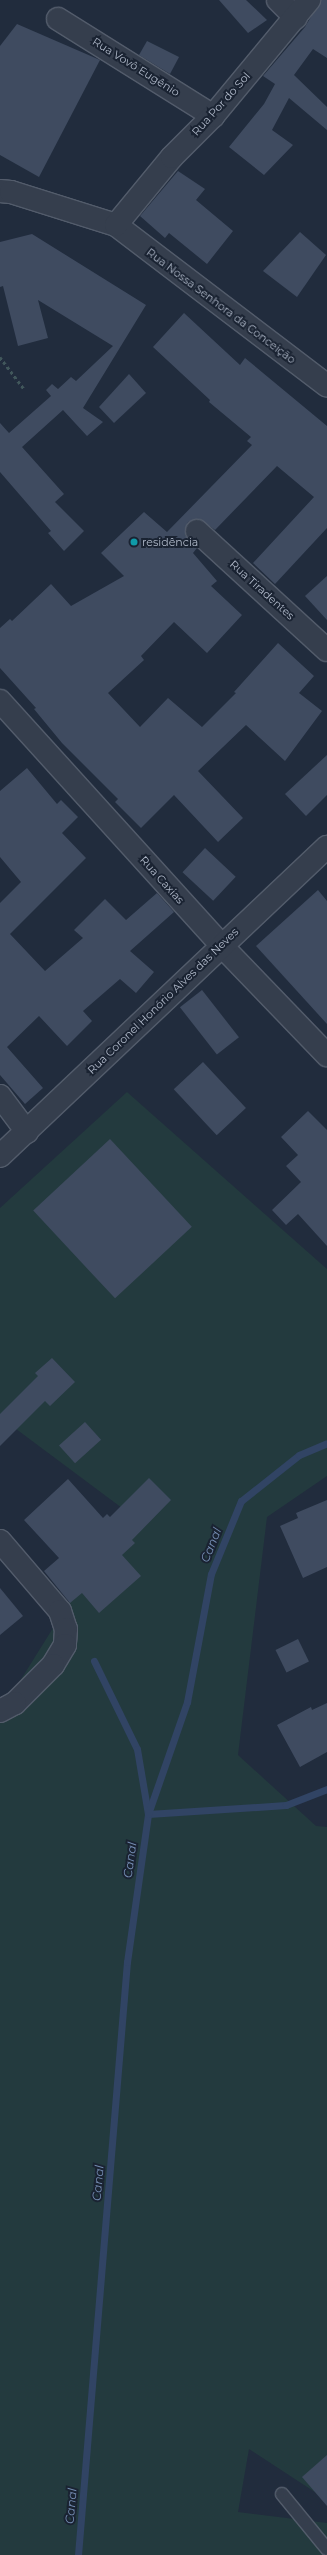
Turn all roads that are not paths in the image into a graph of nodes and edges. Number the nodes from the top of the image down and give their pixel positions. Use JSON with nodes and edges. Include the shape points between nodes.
{"nodes":[{"id":1,"x":278,"y":0,"type":"edge"},
{"id":2,"x":309,"y":0,"type":"edge"},
{"id":3,"x":296,"y":18,"type":"junction"},
{"id":4,"x":58,"y":19,"type":"dead end"},
{"id":5,"x":213,"y":116,"type":"junction"},
{"id":6,"x":0,"y":191,"type":"edge"},
{"id":7,"x":116,"y":225,"type":"junction"},
{"id":8,"x":327,"y":386,"type":"edge"},
{"id":9,"x":197,"y":531,"type":"dead end"},
{"id":10,"x":327,"y":650,"type":"edge"},
{"id":11,"x":0,"y":700,"type":"edge"},
{"id":12,"x":327,"y":847,"type":"edge"},
{"id":13,"x":221,"y":945,"type":"junction"},
{"id":14,"x":327,"y":1055,"type":"edge"},
{"id":15,"x":0,"y":1096,"type":"edge"},
{"id":16,"x":27,"y":1132,"type":"junction"},
{"id":17,"x":0,"y":1156,"type":"edge"},
{"id":18,"x":0,"y":1541,"type":"edge"},
{"id":19,"x":0,"y":1711,"type":"edge"},
{"id":20,"x":282,"y":2494,"type":"dead end"},
{"id":21,"x":327,"y":2549,"type":"edge"}],
"edges":[{"from":1,"to":3,"type":"street"},
{"from":2,"to":3,"type":"street","name":"Rua Por do Sol"},
{"from":3,"to":5,"type":"street","name":"Rua Por do Sol"},
{"from":4,"to":5,"type":"street","name":"Rua Vovô Eugênio"},
{"from":5,"to":7,"type":"street","name":"Rua Por do Sol","via":[[172,157]]},
{"from":6,"to":7,"type":"street","name":"Rua Nossa Senhora da Conceição","via":[[11,192]]},
{"from":7,"to":8,"type":"street","name":"Rua Nossa Senhora da Conceição"},
{"from":9,"to":10,"type":"street","name":"Rua Tiradentes"},
{"from":11,"to":13,"type":"street","name":"Rua Caxias"},
{"from":12,"to":13,"type":"street","name":"Rua Coronel Honório Alves das Neves"},
{"from":13,"to":14,"type":"street","name":"Rua Caxias"},
{"from":13,"to":16,"type":"street","name":"Rua Coronel Honório Alves das Neves"},
{"from":15,"to":16,"type":"street"},
{"from":16,"to":17,"type":"street","name":"Rua Coronel Honório Alves das Neves"},
{"from":18,"to":19,"type":"street","via":[[60,1611],[66,1629],[65,1645],[53,1665],[15,1703]]},
{"from":20,"to":21,"type":"lane"}]}
